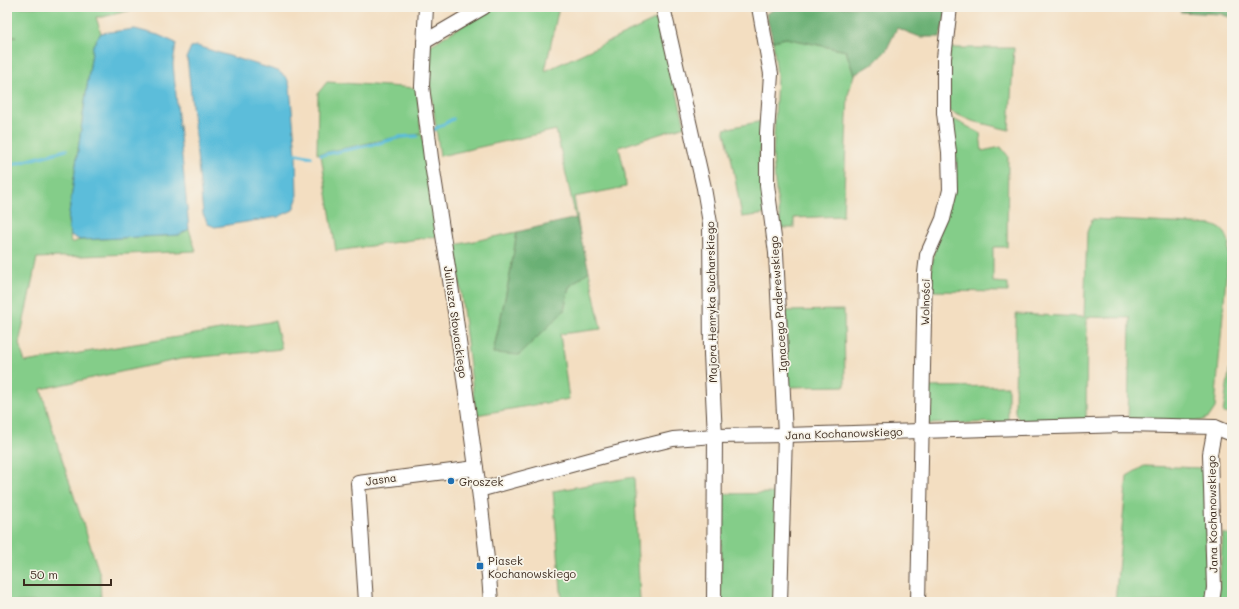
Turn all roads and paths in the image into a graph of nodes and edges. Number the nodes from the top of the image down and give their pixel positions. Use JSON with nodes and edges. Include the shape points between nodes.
{"nodes":[{"id":1,"x":426,"y":7,"type":"edge"},
{"id":2,"x":484,"y":7,"type":"edge"},
{"id":3,"x":663,"y":7,"type":"edge"},
{"id":4,"x":759,"y":7,"type":"edge"},
{"id":5,"x":950,"y":7,"type":"edge"},
{"id":6,"x":424,"y":42,"type":"junction"},
{"id":7,"x":1215,"y":427,"type":"junction"},
{"id":8,"x":922,"y":431,"type":"junction"},
{"id":9,"x":1232,"y":434,"type":"edge"},
{"id":10,"x":715,"y":436,"type":"junction"},
{"id":11,"x":785,"y":436,"type":"junction"},
{"id":12,"x":476,"y":468,"type":"junction"},
{"id":13,"x":479,"y":490,"type":"junction"},
{"id":14,"x":366,"y":602,"type":"edge"},
{"id":15,"x":491,"y":602,"type":"edge"},
{"id":16,"x":714,"y":602,"type":"edge"},
{"id":17,"x":780,"y":602,"type":"edge"},
{"id":18,"x":918,"y":602,"type":"edge"},
{"id":19,"x":1212,"y":602,"type":"edge"}],
"edges":[{"from":1,"to":6,"type":"street","name":"Juliusza Słowackiego"},
{"from":2,"to":6,"type":"street"},
{"from":3,"to":10,"type":"street","name":"Majora Henryka Sucharskiego","via":[[710,223],[711,354]]},
{"from":4,"to":11,"type":"street","name":"Ignacego Paderewskiego","via":[[771,74],[767,185],[776,253]]},
{"from":5,"to":8,"type":"street","name":"Wolności","via":[[944,58],[944,113],[950,190],[943,219],[927,255]]},
{"from":6,"to":12,"type":"street","name":"Juliusza Słowackiego","via":[[422,86],[456,312]]},
{"from":7,"to":8,"type":"street","name":"Jana Kochanowskiego","via":[[1093,426]]},
{"from":7,"to":9,"type":"street","name":"Jana Kochanowskiego"},
{"from":7,"to":19,"type":"street","name":"Jana Kochanowskiego","via":[[1210,454],[1214,588]]},
{"from":8,"to":11,"type":"street","name":"Jana Kochanowskiego"},
{"from":8,"to":18,"type":"street","name":"Wolności"},
{"from":10,"to":11,"type":"street","name":"Jana Kochanowskiego"},
{"from":10,"to":13,"type":"street","name":"Jana Kochanowskiego","via":[[673,439]]},
{"from":10,"to":16,"type":"street","name":"Majora Henryka Sucharskiego"},
{"from":11,"to":17,"type":"street","name":"Ignacego Paderewskiego"},
{"from":12,"to":13,"type":"street","name":"Juliusza Słowackiego"},
{"from":12,"to":14,"type":"street","name":"Jasna","via":[[358,483]]},
{"from":13,"to":15,"type":"street","name":"Juliusza Słowackiego"}]}
